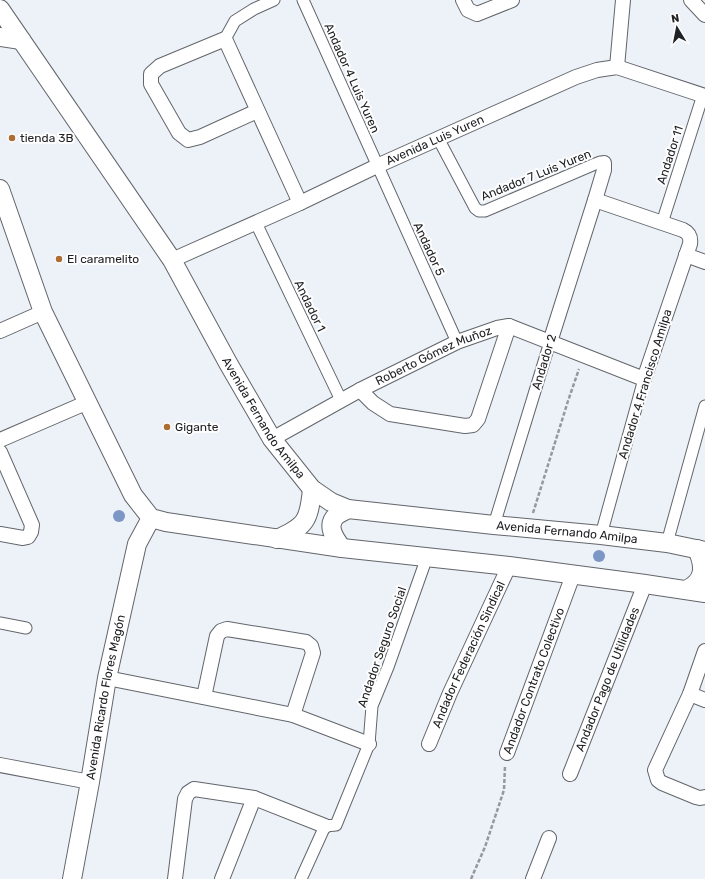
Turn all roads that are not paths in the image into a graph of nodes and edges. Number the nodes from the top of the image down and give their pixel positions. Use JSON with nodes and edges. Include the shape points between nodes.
{"nodes":[{"id":1,"x":274,"y":0,"type":"edge"},
{"id":2,"x":303,"y":0,"type":"edge"},
{"id":3,"x":463,"y":0,"type":"edge"},
{"id":4,"x":512,"y":0,"type":"edge"},
{"id":5,"x":623,"y":0,"type":"edge"},
{"id":6,"x":691,"y":0,"type":"edge"},
{"id":7,"x":0,"y":8,"type":"edge"},
{"id":8,"x":705,"y":15,"type":"edge"},
{"id":9,"x":0,"y":36,"type":"edge"},
{"id":10,"x":225,"y":39,"type":"junction"},
{"id":11,"x":21,"y":40,"type":"junction"},
{"id":12,"x":617,"y":67,"type":"junction"},
{"id":13,"x":704,"y":96,"type":"edge"},
{"id":14,"x":257,"y":111,"type":"junction"},
{"id":15,"x":439,"y":140,"type":"junction"},
{"id":16,"x":604,"y":163,"type":"joint"},
{"id":17,"x":377,"y":166,"type":"junction"},
{"id":18,"x":0,"y":189,"type":"edge"},
{"id":19,"x":595,"y":200,"type":"junction"},
{"id":20,"x":300,"y":203,"type":"junction"},
{"id":21,"x":256,"y":223,"type":"junction"},
{"id":22,"x":662,"y":223,"type":"junction"},
{"id":23,"x":686,"y":255,"type":"junction"},
{"id":24,"x":172,"y":260,"type":"junction"},
{"id":25,"x":705,"y":262,"type":"edge"},
{"id":26,"x":43,"y":312,"type":"junction"},
{"id":27,"x":509,"y":326,"type":"junction"},
{"id":28,"x":0,"y":331,"type":"edge"},
{"id":29,"x":457,"y":342,"type":"junction"},
{"id":30,"x":550,"y":342,"type":"junction"},
{"id":31,"x":644,"y":379,"type":"junction"},
{"id":32,"x":360,"y":390,"type":"junction"},
{"id":33,"x":341,"y":400,"type":"junction"},
{"id":34,"x":88,"y":402,"type":"junction"},
{"id":35,"x":705,"y":406,"type":"edge"},
{"id":36,"x":272,"y":439,"type":"junction"},
{"id":37,"x":0,"y":440,"type":"edge"},
{"id":38,"x":0,"y":452,"type":"edge"},
{"id":39,"x":312,"y":489,"type":"junction"},
{"id":40,"x":348,"y":509,"type":"junction"},
{"id":41,"x":150,"y":518,"type":"junction"},
{"id":42,"x":494,"y":525,"type":"junction"},
{"id":43,"x":0,"y":534,"type":"edge"},
{"id":44,"x":600,"y":535,"type":"junction"},
{"id":45,"x":277,"y":538,"type":"junction"},
{"id":46,"x":667,"y":543,"type":"junction"},
{"id":47,"x":342,"y":548,"type":"junction"},
{"id":48,"x":701,"y":550,"type":"edge"},
{"id":49,"x":427,"y":557,"type":"junction"},
{"id":50,"x":509,"y":566,"type":"junction"},
{"id":51,"x":573,"y":575,"type":"junction"},
{"id":52,"x":645,"y":584,"type":"junction"},
{"id":53,"x":686,"y":590,"type":"junction"},
{"id":54,"x":705,"y":593,"type":"edge"},
{"id":55,"x":0,"y":623,"type":"edge"},
{"id":56,"x":26,"y":628,"type":"dead end"},
{"id":57,"x":705,"y":651,"type":"edge"},
{"id":58,"x":108,"y":678,"type":"junction"},
{"id":59,"x":690,"y":694,"type":"junction"},
{"id":60,"x":204,"y":696,"type":"junction"},
{"id":61,"x":705,"y":700,"type":"edge"},
{"id":62,"x":293,"y":715,"type":"junction"},
{"id":63,"x":369,"y":744,"type":"junction"},
{"id":64,"x":430,"y":744,"type":"dead end"},
{"id":65,"x":508,"y":754,"type":"road end"},
{"id":66,"x":0,"y":766,"type":"edge"},
{"id":67,"x":570,"y":774,"type":"dead end"},
{"id":68,"x":90,"y":782,"type":"junction"},
{"id":69,"x":705,"y":797,"type":"edge"},
{"id":70,"x":254,"y":798,"type":"junction"},
{"id":71,"x":325,"y":826,"type":"junction"},
{"id":72,"x":549,"y":838,"type":"dead end"},
{"id":73,"x":72,"y":879,"type":"edge"},
{"id":74,"x":175,"y":879,"type":"edge"},
{"id":75,"x":222,"y":879,"type":"edge"},
{"id":76,"x":302,"y":879,"type":"edge"},
{"id":77,"x":533,"y":879,"type":"edge"}],
"edges":[{"from":1,"to":10,"type":"street","via":[[235,21]]},
{"from":2,"to":17,"type":"street","name":"Andador 4 Luis Yuren"},
{"from":3,"to":4,"type":"street","via":[[468,10],[477,14]]},
{"from":5,"to":12,"type":"street"},
{"from":6,"to":8,"type":"street"},
{"from":7,"to":11,"type":"street","name":"Avenida Fernando Amilpa"},
{"from":9,"to":11,"type":"street"},
{"from":10,"to":14,"type":"street"},
{"from":10,"to":14,"type":"street","via":[[160,66],[151,74],[151,84],[179,133],[188,140]]},
{"from":11,"to":24,"type":"street","name":"Avenida Fernando Amilpa"},
{"from":12,"to":13,"type":"street","name":"Avenida Luis Yuren"},
{"from":12,"to":15,"type":"street","name":"Avenida Luis Yuren","via":[[597,70],[576,78]]},
{"from":13,"to":22,"type":"street","name":"Andador 11"},
{"from":14,"to":20,"type":"street"},
{"from":15,"to":16,"type":"street","name":"Andador 7 Luis Yuren","via":[[474,208],[479,212],[600,162]]},
{"from":15,"to":17,"type":"street","name":"Avenida Luis Yuren"},
{"from":16,"to":19,"type":"street","name":"Andador 2"},
{"from":17,"to":20,"type":"street","name":"Avenida Luis Yuren"},
{"from":17,"to":29,"type":"street","name":"Andador 5"},
{"from":18,"to":26,"type":"street"},
{"from":19,"to":22,"type":"street"},
{"from":19,"to":30,"type":"street","name":"Andador 2"},
{"from":20,"to":21,"type":"street","name":"Avenida Luis Yuren"},
{"from":21,"to":24,"type":"street","name":"Avenida Luis Yuren"},
{"from":21,"to":33,"type":"street","name":"Andador 1"},
{"from":22,"to":23,"type":"street","name":"Andador 4 Francisco Amilpa","via":[[687,232],[690,244]]},
{"from":23,"to":25,"type":"street"},
{"from":23,"to":31,"type":"street","name":"Andador 4 Francisco Amilpa"},
{"from":24,"to":36,"type":"street","name":"Avenida Fernando Amilpa"},
{"from":26,"to":28,"type":"street"},
{"from":26,"to":34,"type":"street"},
{"from":27,"to":29,"type":"street","name":"Roberto Gómez Muñoz"},
{"from":27,"to":30,"type":"street"},
{"from":27,"to":32,"type":"street","name":"Roberto Gómez Muñoz","via":[[478,419],[473,425],[465,426],[390,414],[373,403]]},
{"from":29,"to":32,"type":"street","name":"Roberto Gómez Muñoz"},
{"from":30,"to":31,"type":"street"},
{"from":30,"to":42,"type":"street","name":"Andador 2"},
{"from":31,"to":44,"type":"street","name":"Andador 4 Francisco Amilpa"},
{"from":32,"to":33,"type":"street","name":"Roberto Gómez Muñoz"},
{"from":33,"to":36,"type":"street","name":"Roberto Gómez Muñoz"},
{"from":34,"to":37,"type":"street"},
{"from":34,"to":41,"type":"street","via":[[133,495]]},
{"from":35,"to":46,"type":"street"},
{"from":36,"to":39,"type":"street","name":"Avenida Fernando Amilpa"},
{"from":38,"to":43,"type":"street","via":[[32,525],[28,537]]},
{"from":39,"to":40,"type":"street","name":"Avenida Fernando Amilpa","via":[[331,502]]},
{"from":39,"to":45,"type":"street","via":[[306,519],[300,527]]},
{"from":40,"to":42,"type":"street","name":"Avenida Fernando Amilpa"},
{"from":40,"to":47,"type":"street","via":[[336,516],[333,522],[332,535]]},
{"from":41,"to":45,"type":"street","via":[[186,526]]},
{"from":41,"to":58,"type":"street","name":"Avenida Ricardo Flores Magón","via":[[137,544]]},
{"from":42,"to":44,"type":"street","name":"Avenida Fernando Amilpa"},
{"from":44,"to":46,"type":"street","name":"Avenida Fernando Amilpa"},
{"from":45,"to":47,"type":"street"},
{"from":46,"to":48,"type":"street","name":"Avenida Fernando Amilpa"},
{"from":47,"to":49,"type":"street"},
{"from":48,"to":53,"type":"street","via":[[704,568],[701,578],[696,586]]},
{"from":49,"to":50,"type":"street"},
{"from":49,"to":63,"type":"street","name":"Andador Seguro Social","via":[[372,706]]},
{"from":50,"to":51,"type":"street"},
{"from":50,"to":64,"type":"street","name":"Andador Federación Sindical","via":[[450,693]]},
{"from":51,"to":52,"type":"street"},
{"from":51,"to":65,"type":"street","name":"Andador Contrato Colectivo"},
{"from":52,"to":53,"type":"street"},
{"from":52,"to":67,"type":"street","name":"Andador Pago de Utilidades"},
{"from":53,"to":54,"type":"street"},
{"from":55,"to":56,"type":"street"},
{"from":57,"to":59,"type":"street"},
{"from":58,"to":60,"type":"street"},
{"from":58,"to":68,"type":"street","name":"Avenida Ricardo Flores Magón"},
{"from":59,"to":61,"type":"street"},
{"from":59,"to":69,"type":"street","via":[[656,765],[655,776],[662,783],[696,797]]},
{"from":60,"to":62,"type":"street"},
{"from":60,"to":62,"type":"street","via":[[220,631],[227,629],[306,642],[312,646],[313,653]]},
{"from":62,"to":63,"type":"street"},
{"from":63,"to":71,"type":"street","name":"Andador Seguro Social","via":[[336,825]]},
{"from":66,"to":68,"type":"street"},
{"from":68,"to":73,"type":"street","name":"Avenida Ricardo Flores Magón"},
{"from":70,"to":71,"type":"street"},
{"from":70,"to":74,"type":"street","via":[[194,789],[188,793],[185,799]]},
{"from":70,"to":75,"type":"street"},
{"from":71,"to":76,"type":"street"},
{"from":72,"to":77,"type":"street"}]}
